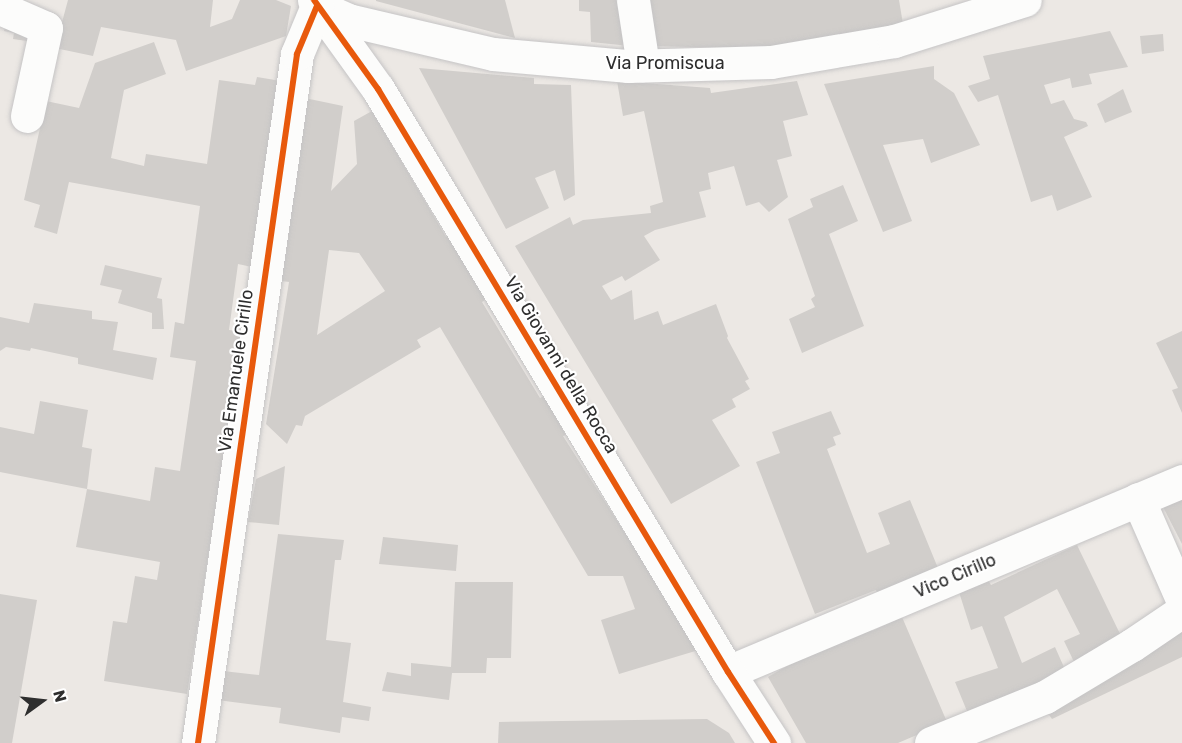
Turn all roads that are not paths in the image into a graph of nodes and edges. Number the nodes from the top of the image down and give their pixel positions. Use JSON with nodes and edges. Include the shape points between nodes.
{"nodes":[{"id":1,"x":633,"y":0,"type":"edge"},
{"id":2,"x":1025,"y":0,"type":"edge"},
{"id":3,"x":312,"y":2,"type":"edge"},
{"id":4,"x":0,"y":8,"type":"edge"},
{"id":5,"x":643,"y":65,"type":"junction"},
{"id":6,"x":27,"y":116,"type":"dead end"},
{"id":7,"x":1182,"y":481,"type":"edge"},
{"id":8,"x":1138,"y":499,"type":"junction"},
{"id":9,"x":1182,"y":599,"type":"edge"},
{"id":10,"x":1182,"y":611,"type":"edge"},
{"id":11,"x":728,"y":672,"type":"junction"},
{"id":12,"x":198,"y":743,"type":"edge"},
{"id":13,"x":774,"y":743,"type":"edge"},
{"id":14,"x":932,"y":743,"type":"edge"}],
"edges":[{"from":1,"to":5,"type":"street"},
{"from":2,"to":5,"type":"street","name":"Via Promiscua","via":[[883,43],[771,62]]},
{"from":3,"to":5,"type":"street","name":"Via Promiscua","via":[[348,20],[493,54]]},
{"from":3,"to":11,"type":"street","name":"Via Giovanni della Rocca","via":[[378,89]]},
{"from":3,"to":12,"type":"street","name":"Via Emanuele Cirillo","via":[[297,54]]},
{"from":4,"to":6,"type":"street","via":[[46,28]]},
{"from":7,"to":8,"type":"street","name":"Vico Cirillo"},
{"from":8,"to":9,"type":"street"},
{"from":8,"to":11,"type":"street","name":"Vico Cirillo"},
{"from":10,"to":14,"type":"street","via":[[1045,697]]},
{"from":11,"to":13,"type":"street","name":"Via Giovanni della Rocca"}]}
